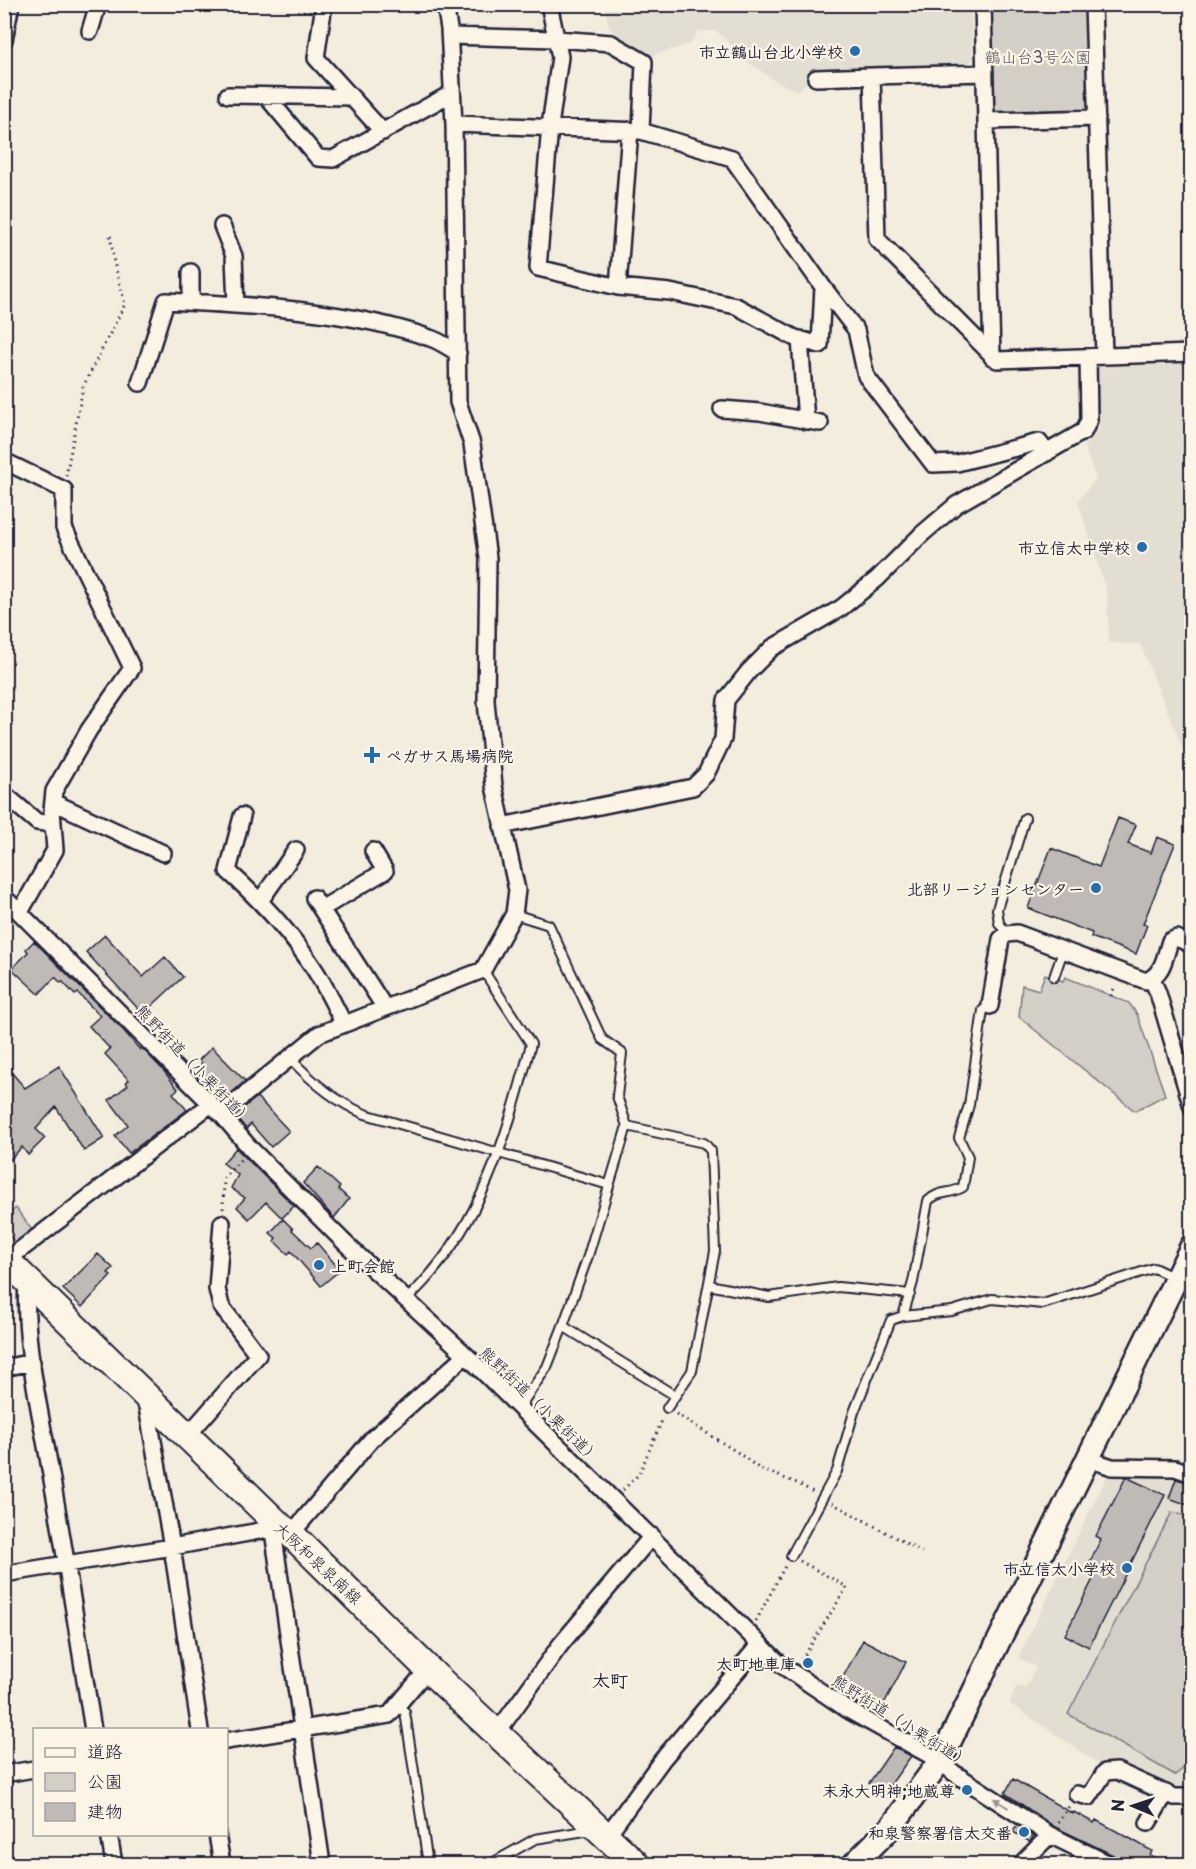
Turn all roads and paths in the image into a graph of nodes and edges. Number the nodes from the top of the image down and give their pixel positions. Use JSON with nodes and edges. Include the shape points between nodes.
{"nodes":[{"id":1,"x":10,"y":4,"type":"edge"},
{"id":2,"x":98,"y":4,"type":"edge"},
{"id":3,"x":324,"y":4,"type":"edge"},
{"id":4,"x":445,"y":4,"type":"edge"},
{"id":5,"x":549,"y":4,"type":"edge"},
{"id":6,"x":982,"y":4,"type":"edge"},
{"id":7,"x":1093,"y":4,"type":"edge"},
{"id":8,"x":90,"y":31,"type":"dead end"},
{"id":9,"x":450,"y":36,"type":"junction"},
{"id":10,"x":556,"y":39,"type":"junction"},
{"id":11,"x":4,"y":40,"type":"edge"},
{"id":12,"x":985,"y":73,"type":"junction"},
{"id":13,"x":872,"y":76,"type":"junction"},
{"id":14,"x":816,"y":78,"type":"dead end"},
{"id":15,"x":452,"y":93,"type":"junction"},
{"id":16,"x":228,"y":95,"type":"dead end"},
{"id":17,"x":266,"y":96,"type":"junction"},
{"id":18,"x":351,"y":97,"type":"junction"},
{"id":19,"x":1097,"y":118,"type":"junction"},
{"id":20,"x":986,"y":121,"type":"junction"},
{"id":21,"x":454,"y":124,"type":"junction"},
{"id":22,"x":550,"y":126,"type":"junction"},
{"id":23,"x":636,"y":130,"type":"junction"},
{"id":24,"x":382,"y":132,"type":"junction"},
{"id":25,"x":222,"y":226,"type":"dead end"},
{"id":26,"x":110,"y":232,"type":"dead end"},
{"id":27,"x":190,"y":272,"type":"dead end"},
{"id":28,"x":618,"y":287,"type":"junction"},
{"id":29,"x":823,"y":287,"type":"junction"},
{"id":30,"x":191,"y":302,"type":"junction"},
{"id":31,"x":236,"y":305,"type":"junction"},
{"id":32,"x":800,"y":339,"type":"junction"},
{"id":33,"x":458,"y":353,"type":"junction"},
{"id":34,"x":1191,"y":353,"type":"edge"},
{"id":35,"x":1104,"y":356,"type":"junction"},
{"id":36,"x":992,"y":357,"type":"junction"},
{"id":37,"x":1088,"y":357,"type":"junction"},
{"id":38,"x":140,"y":383,"type":"dead end"},
{"id":39,"x":722,"y":409,"type":"dead end"},
{"id":40,"x":1047,"y":453,"type":"junction"},
{"id":41,"x":4,"y":461,"type":"edge"},
{"id":42,"x":64,"y":490,"type":"junction"},
{"id":43,"x":4,"y":794,"type":"edge"},
{"id":44,"x":53,"y":802,"type":"junction"},
{"id":45,"x":242,"y":816,"type":"dead end"},
{"id":46,"x":1025,"y":818,"type":"dead end"},
{"id":47,"x":53,"y":825,"type":"junction"},
{"id":48,"x":502,"y":826,"type":"junction"},
{"id":49,"x":296,"y":850,"type":"dead end"},
{"id":50,"x":373,"y":851,"type":"dead end"},
{"id":51,"x":163,"y":853,"type":"dead end"},
{"id":52,"x":4,"y":897,"type":"edge"},
{"id":53,"x":260,"y":901,"type":"junction"},
{"id":54,"x":20,"y":912,"type":"junction"},
{"id":55,"x":514,"y":914,"type":"junction"},
{"id":56,"x":1007,"y":934,"type":"junction"},
{"id":57,"x":1191,"y":945,"type":"edge"},
{"id":58,"x":1063,"y":951,"type":"junction"},
{"id":59,"x":483,"y":970,"type":"junction"},
{"id":60,"x":1054,"y":977,"type":"dead end"},
{"id":61,"x":1152,"y":979,"type":"junction"},
{"id":62,"x":1116,"y":984,"type":"dead end"},
{"id":63,"x":1111,"y":996,"type":"dead end"},
{"id":64,"x":990,"y":1006,"type":"joint"},
{"id":65,"x":385,"y":1008,"type":"junction"},
{"id":66,"x":344,"y":1024,"type":"junction"},
{"id":67,"x":290,"y":1058,"type":"junction"},
{"id":68,"x":1191,"y":1107,"type":"edge"},
{"id":69,"x":216,"y":1109,"type":"junction"},
{"id":70,"x":627,"y":1126,"type":"junction"},
{"id":71,"x":250,"y":1148,"type":"junction"},
{"id":72,"x":498,"y":1152,"type":"junction"},
{"id":73,"x":609,"y":1185,"type":"junction"},
{"id":74,"x":222,"y":1223,"type":"joint"},
{"id":75,"x":1191,"y":1246,"type":"edge"},
{"id":76,"x":6,"y":1259,"type":"edge"},
{"id":77,"x":27,"y":1280,"type":"junction"},
{"id":78,"x":1177,"y":1280,"type":"junction"},
{"id":79,"x":709,"y":1285,"type":"junction"},
{"id":80,"x":910,"y":1294,"type":"junction"},
{"id":81,"x":406,"y":1300,"type":"junction"},
{"id":82,"x":903,"y":1316,"type":"junction"},
{"id":83,"x":563,"y":1326,"type":"junction"},
{"id":84,"x":466,"y":1356,"type":"junction"},
{"id":85,"x":32,"y":1362,"type":"junction"},
{"id":86,"x":4,"y":1368,"type":"edge"},
{"id":87,"x":144,"y":1393,"type":"junction"},
{"id":88,"x":674,"y":1395,"type":"junction"},
{"id":89,"x":519,"y":1408,"type":"junction"},
{"id":90,"x":667,"y":1408,"type":"junction"},
{"id":91,"x":188,"y":1435,"type":"junction"},
{"id":92,"x":1088,"y":1459,"type":"junction"},
{"id":93,"x":1191,"y":1474,"type":"edge"},
{"id":94,"x":822,"y":1497,"type":"junction"},
{"id":95,"x":614,"y":1500,"type":"junction"},
{"id":96,"x":286,"y":1530,"type":"junction"},
{"id":97,"x":652,"y":1536,"type":"junction"},
{"id":98,"x":172,"y":1547,"type":"junction"},
{"id":99,"x":922,"y":1552,"type":"dead end"},
{"id":100,"x":791,"y":1556,"type":"junction"},
{"id":101,"x":67,"y":1564,"type":"junction"},
{"id":102,"x":4,"y":1574,"type":"edge"},
{"id":103,"x":754,"y":1638,"type":"junction"},
{"id":104,"x":428,"y":1669,"type":"junction"},
{"id":105,"x":793,"y":1674,"type":"junction"},
{"id":106,"x":397,"y":1706,"type":"junction"},
{"id":107,"x":93,"y":1728,"type":"edge"},
{"id":108,"x":200,"y":1728,"type":"edge"},
{"id":109,"x":303,"y":1728,"type":"junction"},
{"id":110,"x":496,"y":1734,"type":"junction"},
{"id":111,"x":228,"y":1741,"type":"edge"},
{"id":112,"x":940,"y":1761,"type":"junction"},
{"id":113,"x":33,"y":1769,"type":"edge"},
{"id":114,"x":4,"y":1774,"type":"edge"},
{"id":115,"x":1166,"y":1793,"type":"junction"},
{"id":116,"x":1077,"y":1794,"type":"dead end"},
{"id":117,"x":1191,"y":1795,"type":"edge"},
{"id":118,"x":1148,"y":1824,"type":"dead end"},
{"id":119,"x":602,"y":1833,"type":"junction"},
{"id":120,"x":1050,"y":1835,"type":"junction"},
{"id":121,"x":109,"y":1836,"type":"edge"},
{"id":122,"x":217,"y":1836,"type":"edge"},
{"id":123,"x":114,"y":1864,"type":"edge"},
{"id":124,"x":222,"y":1864,"type":"edge"},
{"id":125,"x":322,"y":1864,"type":"edge"},
{"id":126,"x":428,"y":1864,"type":"edge"},
{"id":127,"x":493,"y":1864,"type":"edge"},
{"id":128,"x":636,"y":1864,"type":"edge"},
{"id":129,"x":854,"y":1864,"type":"edge"},
{"id":130,"x":1021,"y":1864,"type":"edge"},
{"id":131,"x":1109,"y":1864,"type":"edge"}],
"edges":[{"from":1,"to":11,"type":"street"},
{"from":2,"to":8,"type":"street"},
{"from":3,"to":18,"type":"street","via":[[316,58]]},
{"from":4,"to":9,"type":"street"},
{"from":5,"to":10,"type":"street"},
{"from":6,"to":12,"type":"street"},
{"from":7,"to":19,"type":"street"},
{"from":9,"to":10,"type":"street"},
{"from":9,"to":15,"type":"street"},
{"from":10,"to":22,"type":"street","via":[[560,57]]},
{"from":10,"to":23,"type":"street","via":[[612,43],[644,62]]},
{"from":12,"to":13,"type":"street"},
{"from":12,"to":20,"type":"street"},
{"from":13,"to":14,"type":"street"},
{"from":13,"to":36,"type":"street","via":[[876,239]]},
{"from":15,"to":21,"type":"street"},
{"from":15,"to":24,"type":"street"},
{"from":16,"to":17,"type":"street"},
{"from":17,"to":18,"type":"street"},
{"from":17,"to":24,"type":"street","via":[[318,158],[333,159]]},
{"from":18,"to":24,"type":"street"},
{"from":19,"to":20,"type":"street"},
{"from":19,"to":35,"type":"street"},
{"from":20,"to":36,"type":"street"},
{"from":21,"to":22,"type":"street"},
{"from":21,"to":33,"type":"street"},
{"from":22,"to":23,"type":"street"},
{"from":22,"to":28,"type":"street","via":[[538,268]]},
{"from":23,"to":28,"type":"street"},
{"from":23,"to":29,"type":"street","via":[[732,158]]},
{"from":25,"to":31,"type":"street","via":[[234,256]]},
{"from":26,"to":42,"type":"path","via":[[125,304],[83,387]]},
{"from":27,"to":30,"type":"street"},
{"from":28,"to":32,"type":"street","via":[[670,292],[736,306]]},
{"from":29,"to":32,"type":"street","via":[[820,345]]},
{"from":29,"to":40,"type":"street","via":[[856,330],[866,376],[933,464],[957,463],[1039,442]]},
{"from":30,"to":31,"type":"street"},
{"from":30,"to":38,"type":"street","via":[[166,301]]},
{"from":31,"to":33,"type":"street","via":[[373,322],[431,338]]},
{"from":32,"to":39,"type":"street","via":[[813,422]]},
{"from":33,"to":48,"type":"street","via":[[458,402],[472,444],[488,558],[486,701]]},
{"from":34,"to":35,"type":"street"},
{"from":35,"to":37,"type":"street"},
{"from":36,"to":37,"type":"street"},
{"from":37,"to":40,"type":"street","via":[[1089,420],[1084,431]]},
{"from":40,"to":48,"type":"street","via":[[956,505],[850,601],[772,648],[726,700],[723,739],[706,774],[693,787]]},
{"from":41,"to":42,"type":"street"},
{"from":42,"to":44,"type":"street","via":[[63,528],[132,668],[54,791]]},
{"from":43,"to":47,"type":"street","via":[[37,822]]},
{"from":44,"to":47,"type":"street"},
{"from":44,"to":51,"type":"street"},
{"from":45,"to":53,"type":"street","via":[[228,871]]},
{"from":46,"to":56,"type":"lane","via":[[997,909],[999,923]]},
{"from":47,"to":54,"type":"street","via":[[55,850]]},
{"from":48,"to":55,"type":"street","via":[[517,890]]},
{"from":49,"to":53,"type":"street"},
{"from":50,"to":65,"type":"street","via":[[385,871],[317,903]]},
{"from":52,"to":54,"type":"street","name":"熊野街道（小栗街道）"},
{"from":53,"to":66,"type":"street","via":[[315,969]]},
{"from":54,"to":69,"type":"street","name":"熊野街道（小栗街道）"},
{"from":55,"to":59,"type":"street"},
{"from":55,"to":70,"type":"lane","via":[[549,925],[602,1039],[622,1053],[617,1096]]},
{"from":56,"to":58,"type":"street","via":[[1017,933]]},
{"from":56,"to":64,"type":"street","via":[[1000,939]]},
{"from":57,"to":61,"type":"street","via":[[1176,938],[1170,941],[1160,970]]},
{"from":58,"to":60,"type":"lane"},
{"from":58,"to":61,"type":"street","via":[[1140,980]]},
{"from":59,"to":65,"type":"street"},
{"from":59,"to":72,"type":"lane","via":[[531,1044]]},
{"from":61,"to":68,"type":"street"},
{"from":62,"to":63,"type":"path"},
{"from":64,"to":80,"type":"lane","via":[[983,1010],[969,1105],[959,1138],[968,1157],[963,1187],[935,1194],[928,1201]]},
{"from":65,"to":66,"type":"street"},
{"from":66,"to":67,"type":"street","via":[[319,1034]]},
{"from":67,"to":69,"type":"street"},
{"from":67,"to":72,"type":"lane","via":[[346,1106]]},
{"from":69,"to":71,"type":"street","name":"熊野街道（小栗街道）"},
{"from":69,"to":76,"type":"street"},
{"from":70,"to":73,"type":"lane"},
{"from":70,"to":79,"type":"lane","via":[[704,1143],[711,1150],[715,1251]]},
{"from":71,"to":74,"type":"path","via":[[224,1178]]},
{"from":71,"to":81,"type":"street","name":"熊野街道（小栗街道）"},
{"from":72,"to":73,"type":"lane"},
{"from":72,"to":81,"type":"lane","via":[[479,1201],[457,1241]]},
{"from":73,"to":83,"type":"lane"},
{"from":74,"to":91,"type":"street","via":[[217,1290],[221,1306],[258,1355]]},
{"from":75,"to":78,"type":"street"},
{"from":76,"to":77,"type":"main road","name":"大阪和泉泉南線"},
{"from":77,"to":85,"type":"street"},
{"from":77,"to":87,"type":"main road","name":"大阪和泉泉南線"},
{"from":78,"to":82,"type":"lane","via":[[1154,1268],[1043,1304],[992,1299],[952,1311]]},
{"from":78,"to":92,"type":"street"},
{"from":79,"to":80,"type":"lane","via":[[769,1296],[838,1287]]},
{"from":79,"to":88,"type":"lane","via":[[692,1371]]},
{"from":80,"to":82,"type":"lane"},
{"from":81,"to":84,"type":"street","name":"熊野街道（小栗街道）"},
{"from":82,"to":94,"type":"lane","via":[[891,1320],[854,1412],[837,1471]]},
{"from":83,"to":88,"type":"lane"},
{"from":83,"to":89,"type":"lane","via":[[547,1367]]},
{"from":84,"to":89,"type":"street","name":"熊野街道（小栗街道）"},
{"from":84,"to":96,"type":"street","via":[[372,1439]]},
{"from":85,"to":86,"type":"street"},
{"from":85,"to":101,"type":"street"},
{"from":87,"to":91,"type":"main road","name":"大阪和泉泉南線"},
{"from":87,"to":98,"type":"street"},
{"from":88,"to":90,"type":"lane"},
{"from":89,"to":95,"type":"street","name":"熊野街道（小栗街道）"},
{"from":90,"to":94,"type":"path","via":[[760,1469]]},
{"from":90,"to":95,"type":"path","via":[[639,1474]]},
{"from":91,"to":96,"type":"main road","name":"大阪和泉泉南線"},
{"from":92,"to":93,"type":"street","via":[[1112,1467],[1175,1468]]},
{"from":92,"to":112,"type":"street"},
{"from":94,"to":99,"type":"path"},
{"from":94,"to":100,"type":"lane"},
{"from":95,"to":97,"type":"street","name":"熊野街道（小栗街道）"},
{"from":96,"to":98,"type":"street"},
{"from":96,"to":104,"type":"main road","name":"大阪和泉泉南線"},
{"from":96,"to":109,"type":"street","via":[[274,1538]]},
{"from":97,"to":103,"type":"street","name":"熊野街道（小栗街道）"},
{"from":97,"to":110,"type":"street","via":[[561,1644]]},
{"from":98,"to":101,"type":"street"},
{"from":98,"to":108,"type":"street"},
{"from":100,"to":103,"type":"path"},
{"from":100,"to":105,"type":"path","via":[[847,1587]]},
{"from":101,"to":102,"type":"street"},
{"from":101,"to":107,"type":"street"},
{"from":103,"to":105,"type":"street","name":"熊野街道（小栗街道）"},
{"from":103,"to":119,"type":"street","via":[[663,1760]]},
{"from":104,"to":106,"type":"street"},
{"from":104,"to":110,"type":"main road","name":"大阪和泉泉南線"},
{"from":105,"to":112,"type":"street","name":"熊野街道（小栗街道）"},
{"from":106,"to":109,"type":"street","via":[[389,1715]]},
{"from":106,"to":126,"type":"lane","via":[[405,1712]]},
{"from":109,"to":111,"type":"street"},
{"from":109,"to":125,"type":"street"},
{"from":110,"to":119,"type":"main road","name":"大阪和泉泉南線"},
{"from":120,"to":112,"type":"street","name":"熊野街道（小栗街道）","one_way":true},
{"from":112,"to":129,"type":"street","via":[[891,1827]]},
{"from":113,"to":114,"type":"street"},
{"from":115,"to":116,"type":"street","via":[[1117,1771],[1105,1772],[1089,1797]]},
{"from":115,"to":117,"type":"street","via":[[1174,1797]]},
{"from":115,"to":118,"type":"street"},
{"from":119,"to":127,"type":"lane","via":[[535,1839]]},
{"from":119,"to":128,"type":"main road","name":"大阪和泉泉南線"},
{"from":120,"to":130,"type":"street"},
{"from":120,"to":131,"type":"street","name":"熊野街道（小栗街道）"},
{"from":121,"to":123,"type":"street"},
{"from":122,"to":124,"type":"street"}]}
